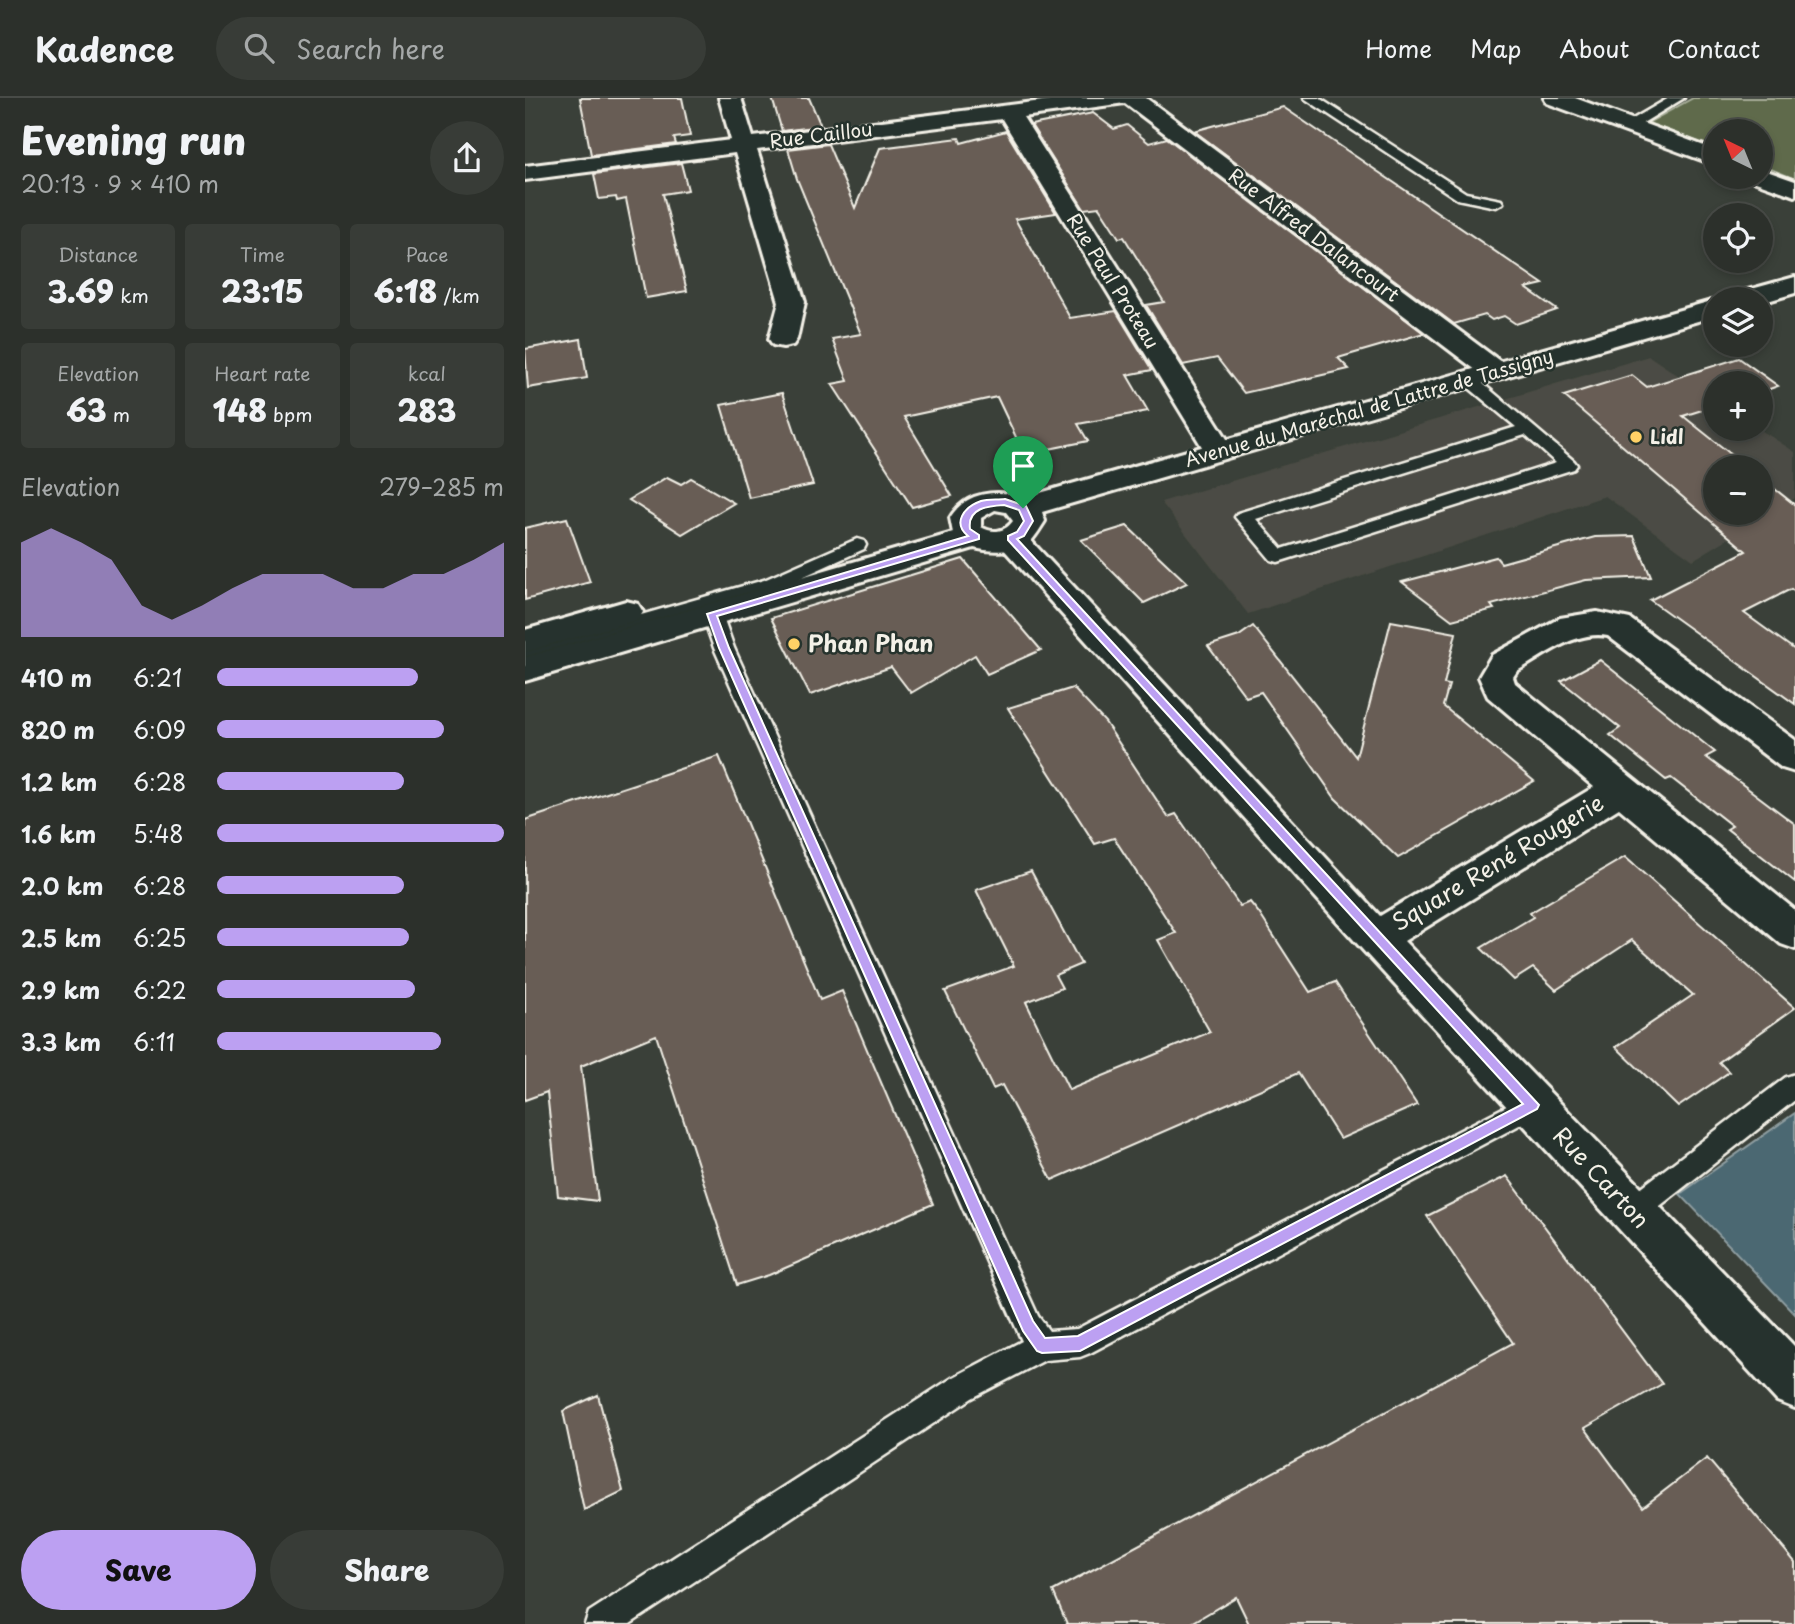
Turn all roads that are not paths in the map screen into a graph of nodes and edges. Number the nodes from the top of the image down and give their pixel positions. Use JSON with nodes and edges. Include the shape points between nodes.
{"nodes":[{"id":1,"x":730,"y":98,"type":"edge"},
{"id":2,"x":1118,"y":98,"type":"edge"},
{"id":3,"x":1132,"y":98,"type":"edge"},
{"id":4,"x":1310,"y":98,"type":"edge"},
{"id":5,"x":1555,"y":98,"type":"edge"},
{"id":6,"x":1678,"y":98,"type":"edge"},
{"id":7,"x":1068,"y":101,"type":"edge"},
{"id":8,"x":1008,"y":111,"type":"junction"},
{"id":9,"x":1628,"y":125,"type":"junction"},
{"id":10,"x":744,"y":145,"type":"junction"},
{"id":11,"x":1703,"y":153,"type":"edge"},
{"id":12,"x":525,"y":173,"type":"edge"},
{"id":13,"x":1773,"y":181,"type":"edge"},
{"id":14,"x":1795,"y":189,"type":"edge"},
{"id":15,"x":1496,"y":203,"type":"dead end"},
{"id":16,"x":1795,"y":285,"type":"edge"},
{"id":17,"x":1773,"y":291,"type":"edge"},
{"id":18,"x":1703,"y":311,"type":"edge"},
{"id":19,"x":783,"y":339,"type":"dead end"},
{"id":20,"x":1496,"y":371,"type":"junction"},
{"id":21,"x":1468,"y":379,"type":"junction"},
{"id":22,"x":1528,"y":429,"type":"junction"},
{"id":23,"x":1219,"y":450,"type":"junction"},
{"id":24,"x":994,"y":524,"type":"junction"},
{"id":25,"x":857,"y":545,"type":"junction"},
{"id":26,"x":712,"y":614,"type":"junction"},
{"id":27,"x":525,"y":641,"type":"edge"},
{"id":28,"x":525,"y":655,"type":"edge"},
{"id":29,"x":525,"y":669,"type":"edge"},
{"id":30,"x":1795,"y":759,"type":"edge"},
{"id":31,"x":1620,"y":789,"type":"junction"},
{"id":32,"x":1795,"y":933,"type":"edge"},
{"id":33,"x":1376,"y":938,"type":"junction"},
{"id":34,"x":1795,"y":1085,"type":"edge"},
{"id":35,"x":1533,"y":1105,"type":"junction"},
{"id":36,"x":1632,"y":1210,"type":"junction"},
{"id":37,"x":1042,"y":1346,"type":"junction"},
{"id":38,"x":1795,"y":1383,"type":"edge"},
{"id":39,"x":601,"y":1624,"type":"edge"}],
"edges":[{"from":1,"to":10,"type":"street"},
{"from":2,"to":7,"type":"street","name":"Rue Caillou"},
{"from":3,"to":20,"type":"street","name":"Rue Alfred Dalancourt"},
{"from":4,"to":15,"type":"lane","via":[[1462,196]]},
{"from":5,"to":9,"type":"street"},
{"from":6,"to":9,"type":"lane"},
{"from":7,"to":8,"type":"street","name":"Rue Caillou"},
{"from":8,"to":10,"type":"street","name":"Rue Caillou"},
{"from":8,"to":23,"type":"street","name":"Rue Paul Proteau"},
{"from":9,"to":11,"type":"street"},
{"from":10,"to":12,"type":"street","name":"Rue Caillou"},
{"from":10,"to":19,"type":"street","via":[[792,302]]},
{"from":13,"to":14,"type":"street"},
{"from":16,"to":17,"type":"street"},
{"from":18,"to":20,"type":"street","name":"Avenue du Maréchal de Lattre de Tassigny"},
{"from":20,"to":21,"type":"street","name":"Avenue du Maréchal de Lattre de Tassigny"},
{"from":21,"to":22,"type":"lane"},
{"from":21,"to":23,"type":"street","name":"Avenue du Maréchal de Lattre de Tassigny"},
{"from":22,"to":22,"type":"lane","via":[[1334,489],[1244,517],[1278,556],[1568,465]]},
{"from":23,"to":24,"type":"street","name":"Avenue du Maréchal de Lattre de Tassigny"},
{"from":24,"to":25,"type":"street","name":"Avenue du Maréchal de Lattre de Tassigny"},
{"from":24,"to":26,"type":"street","name":"Avenue du Maréchal de Lattre de Tassigny"},
{"from":24,"to":33,"type":"street","name":"Rue Carton"},
{"from":25,"to":27,"type":"street","name":"Avenue du Maréchal de Lattre de Tassigny"},
{"from":25,"to":28,"type":"lane","name":"Avenue du Maréchal de Lattre de Tassigny","via":[[771,584]]},
{"from":26,"to":29,"type":"street","name":"Avenue du Maréchal de Lattre de Tassigny"},
{"from":26,"to":37,"type":"lane","via":[[1028,1326]]},
{"from":30,"to":31,"type":"street","name":"Square René Rougerie","via":[[1618,627],[1597,623],[1572,626],[1504,663],[1496,677],[1500,689]]},
{"from":31,"to":32,"type":"street","name":"Square René Rougerie"},
{"from":31,"to":33,"type":"street","name":"Square René Rougerie"},
{"from":33,"to":35,"type":"street","name":"Rue Carton"},
{"from":34,"to":36,"type":"lane"},
{"from":35,"to":36,"type":"street","name":"Rue Carton"},
{"from":35,"to":37,"type":"lane","via":[[1080,1343]]},
{"from":36,"to":38,"type":"street","name":"Rue Carton"},
{"from":37,"to":39,"type":"lane","via":[[962,1388]]}]}
